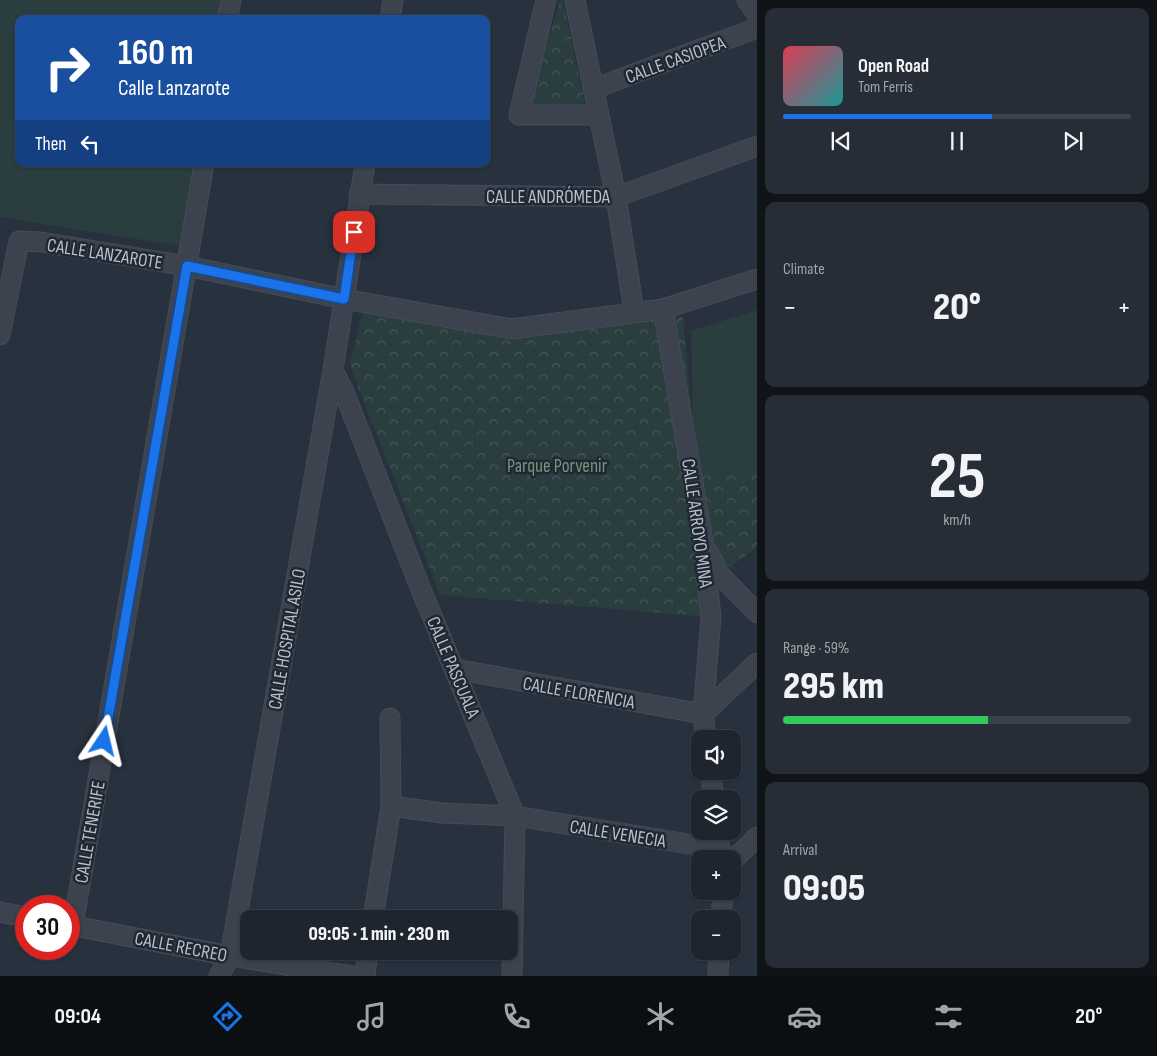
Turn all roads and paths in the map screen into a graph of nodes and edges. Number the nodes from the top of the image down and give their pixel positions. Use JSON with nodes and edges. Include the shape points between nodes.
{"nodes":[{"id":1,"x":230,"y":0,"type":"edge"},
{"id":2,"x":393,"y":0,"type":"edge"},
{"id":3,"x":546,"y":0,"type":"edge"},
{"id":4,"x":575,"y":0,"type":"edge"},
{"id":5,"x":747,"y":0,"type":"edge"},
{"id":6,"x":757,"y":14,"type":"edge"},
{"id":7,"x":228,"y":15,"type":"edge"},
{"id":8,"x":391,"y":15,"type":"edge"},
{"id":9,"x":757,"y":28,"type":"edge"},
{"id":10,"x":593,"y":89,"type":"junction"},
{"id":11,"x":599,"y":116,"type":"junction"},
{"id":12,"x":757,"y":146,"type":"edge"},
{"id":13,"x":204,"y":167,"type":"edge"},
{"id":14,"x":364,"y":167,"type":"edge"},
{"id":15,"x":359,"y":194,"type":"junction"},
{"id":16,"x":616,"y":197,"type":"junction"},
{"id":17,"x":187,"y":266,"type":"junction"},
{"id":18,"x":757,"y":279,"type":"edge"},
{"id":19,"x":344,"y":299,"type":"junction"},
{"id":20,"x":663,"y":309,"type":"junction"},
{"id":21,"x":634,"y":311,"type":"junction"},
{"id":22,"x":0,"y":335,"type":"edge"},
{"id":23,"x":333,"y":370,"type":"junction"},
{"id":24,"x":703,"y":541,"type":"junction"},
{"id":25,"x":757,"y":613,"type":"edge"},
{"id":26,"x":757,"y":663,"type":"edge"},
{"id":27,"x":455,"y":669,"type":"junction"},
{"id":28,"x":703,"y":714,"type":"junction"},
{"id":29,"x":390,"y":718,"type":"dead end"},
{"id":30,"x":705,"y":730,"type":"edge"},
{"id":31,"x":391,"y":806,"type":"junction"},
{"id":32,"x":515,"y":816,"type":"junction"},
{"id":33,"x":757,"y":837,"type":"edge"},
{"id":34,"x":723,"y":850,"type":"edge"},
{"id":35,"x":76,"y":895,"type":"edge"},
{"id":36,"x":374,"y":910,"type":"edge"},
{"id":37,"x":0,"y":912,"type":"edge"},
{"id":38,"x":15,"y":915,"type":"edge"},
{"id":39,"x":80,"y":927,"type":"edge"},
{"id":40,"x":230,"y":956,"type":"junction"},
{"id":41,"x":367,"y":960,"type":"edge"},
{"id":42,"x":719,"y":960,"type":"edge"},
{"id":43,"x":219,"y":976,"type":"edge"},
{"id":44,"x":354,"y":976,"type":"edge"},
{"id":45,"x":365,"y":976,"type":"edge"},
{"id":46,"x":512,"y":976,"type":"edge"},
{"id":47,"x":718,"y":976,"type":"edge"}],
"edges":[{"from":1,"to":7,"type":"street"},
{"from":2,"to":8,"type":"street"},
{"from":3,"to":11,"type":"street","via":[[519,115]]},
{"from":4,"to":10,"type":"street"},
{"from":5,"to":6,"type":"street"},
{"from":9,"to":10,"type":"street","name":"CALLE CASIOPEA"},
{"from":10,"to":11,"type":"street"},
{"from":11,"to":16,"type":"street"},
{"from":12,"to":16,"type":"street","name":"CALLE ANDRÓMEDA"},
{"from":13,"to":17,"type":"street","name":"CALLE TENERIFE"},
{"from":14,"to":15,"type":"street","name":"CALLE HOSPITAL ASILO"},
{"from":15,"to":16,"type":"street","name":"CALLE ANDRÓMEDA"},
{"from":15,"to":19,"type":"street","name":"CALLE HOSPITAL ASILO"},
{"from":16,"to":21,"type":"street"},
{"from":17,"to":19,"type":"street","name":"CALLE LANZAROTE"},
{"from":17,"to":22,"type":"street","name":"CALLE LANZAROTE","via":[[19,241]]},
{"from":17,"to":35,"type":"street","name":"CALLE TENERIFE"},
{"from":18,"to":20,"type":"street","name":"CALLE LANZAROTE"},
{"from":19,"to":21,"type":"street","name":"CALLE LANZAROTE","via":[[512,329]]},
{"from":19,"to":23,"type":"street","name":"CALLE HOSPITAL ASILO"},
{"from":20,"to":21,"type":"street","name":"CALLE LANZAROTE"},
{"from":20,"to":24,"type":"street","name":"CALLE ARROYO MINA"},
{"from":23,"to":27,"type":"street","name":"CALLE PASCUALA"},
{"from":23,"to":40,"type":"street","name":"CALLE HOSPITAL ASILO"},
{"from":24,"to":25,"type":"street","via":[[720,574]]},
{"from":24,"to":28,"type":"street","name":"CALLE ARROYO MINA","via":[[711,617]]},
{"from":26,"to":28,"type":"street"},
{"from":27,"to":28,"type":"street","name":"CALLE FLORENCIA"},
{"from":27,"to":32,"type":"street","name":"CALLE PASCUALA"},
{"from":28,"to":30,"type":"street","name":"CALLE ARROYO MINA"},
{"from":29,"to":31,"type":"street"},
{"from":31,"to":32,"type":"street","name":"CALLE VENECIA","via":[[442,813]]},
{"from":31,"to":36,"type":"street"},
{"from":32,"to":34,"type":"street","name":"CALLE VENECIA"},
{"from":32,"to":46,"type":"street","name":"CALLE PASCUALA"},
{"from":33,"to":34,"type":"street"},
{"from":37,"to":38,"type":"street"},
{"from":39,"to":40,"type":"street","name":"CALLE RECREO"},
{"from":40,"to":43,"type":"street","name":"CALLE HOSPITAL ASILO"},
{"from":40,"to":44,"type":"street","name":"CALLE RECREO"},
{"from":41,"to":45,"type":"street"},
{"from":42,"to":47,"type":"street"}]}
